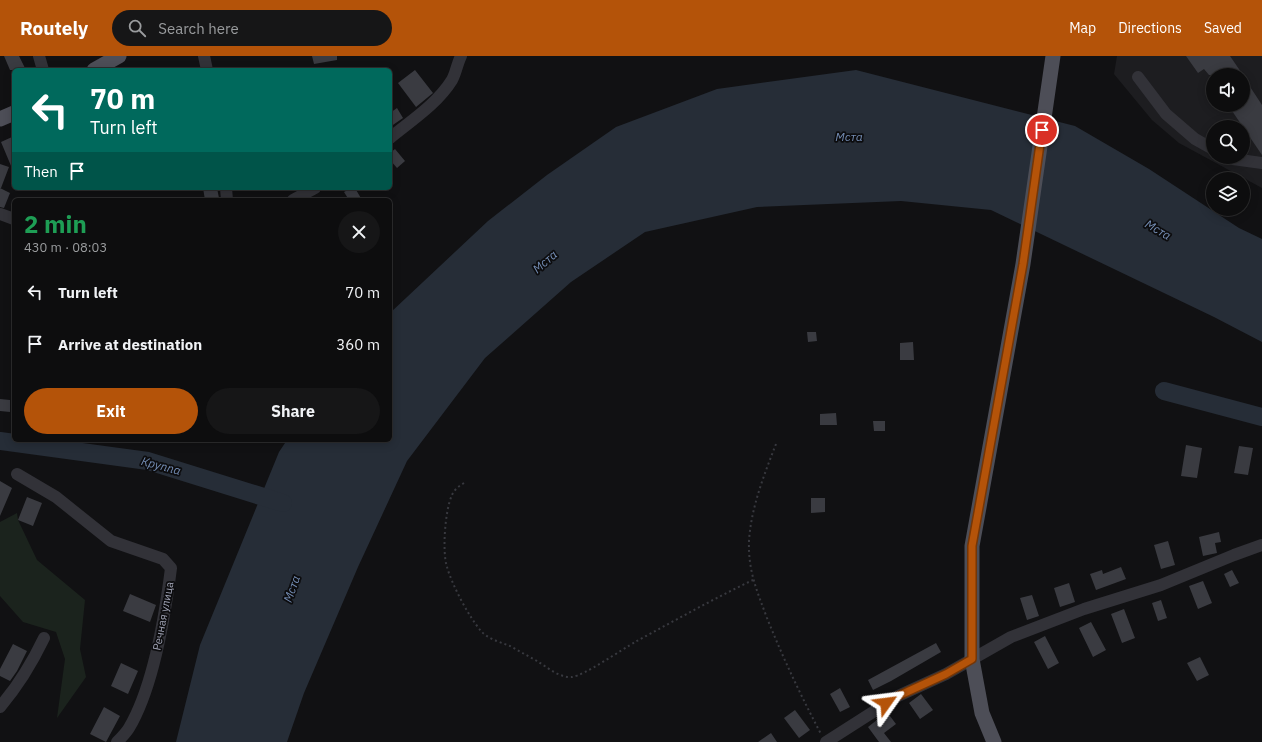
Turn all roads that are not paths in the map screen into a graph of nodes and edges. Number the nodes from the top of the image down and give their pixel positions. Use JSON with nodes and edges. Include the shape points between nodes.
{"nodes":[{"id":1,"x":39,"y":56,"type":"edge"},
{"id":2,"x":119,"y":56,"type":"edge"},
{"id":3,"x":204,"y":56,"type":"edge"},
{"id":4,"x":460,"y":56,"type":"edge"},
{"id":5,"x":1053,"y":56,"type":"edge"},
{"id":6,"x":42,"y":68,"type":"edge"},
{"id":7,"x":98,"y":68,"type":"edge"},
{"id":8,"x":207,"y":68,"type":"edge"},
{"id":9,"x":1138,"y":77,"type":"dead end"},
{"id":10,"x":392,"y":136,"type":"edge"},
{"id":11,"x":1206,"y":145,"type":"edge"},
{"id":12,"x":1250,"y":161,"type":"edge"},
{"id":13,"x":1262,"y":163,"type":"edge"},
{"id":14,"x":311,"y":190,"type":"edge"},
{"id":15,"x":297,"y":198,"type":"edge"},
{"id":16,"x":0,"y":214,"type":"edge"},
{"id":17,"x":12,"y":218,"type":"edge"},
{"id":18,"x":17,"y":474,"type":"dead end"},
{"id":19,"x":1262,"y":545,"type":"edge"},
{"id":20,"x":44,"y":638,"type":"dead end"},
{"id":21,"x":972,"y":659,"type":"junction"},
{"id":22,"x":0,"y":707,"type":"edge"},
{"id":23,"x":824,"y":739,"type":"edge"},
{"id":24,"x":117,"y":742,"type":"edge"},
{"id":25,"x":994,"y":742,"type":"edge"}],
"edges":[{"from":1,"to":6,"type":"street"},
{"from":2,"to":7,"type":"main road"},
{"from":3,"to":8,"type":"street"},
{"from":4,"to":10,"type":"street","via":[[452,79],[438,99]]},
{"from":5,"to":21,"type":"main road","via":[[1023,264],[972,546]]},
{"from":9,"to":11,"type":"street","via":[[1166,114]]},
{"from":12,"to":13,"type":"street"},
{"from":14,"to":15,"type":"street"},
{"from":16,"to":17,"type":"street"},
{"from":18,"to":24,"type":"street","name":"Речная улица","via":[[56,497],[111,541],[163,559],[171,568],[154,664],[141,705],[129,729]]},
{"from":19,"to":21,"type":"street","via":[[1161,585],[1084,609],[1011,636]]},
{"from":20,"to":22,"type":"street","via":[[32,663]]},
{"from":21,"to":23,"type":"street","via":[[898,696]]},
{"from":21,"to":25,"type":"main road","via":[[982,713]]}]}
